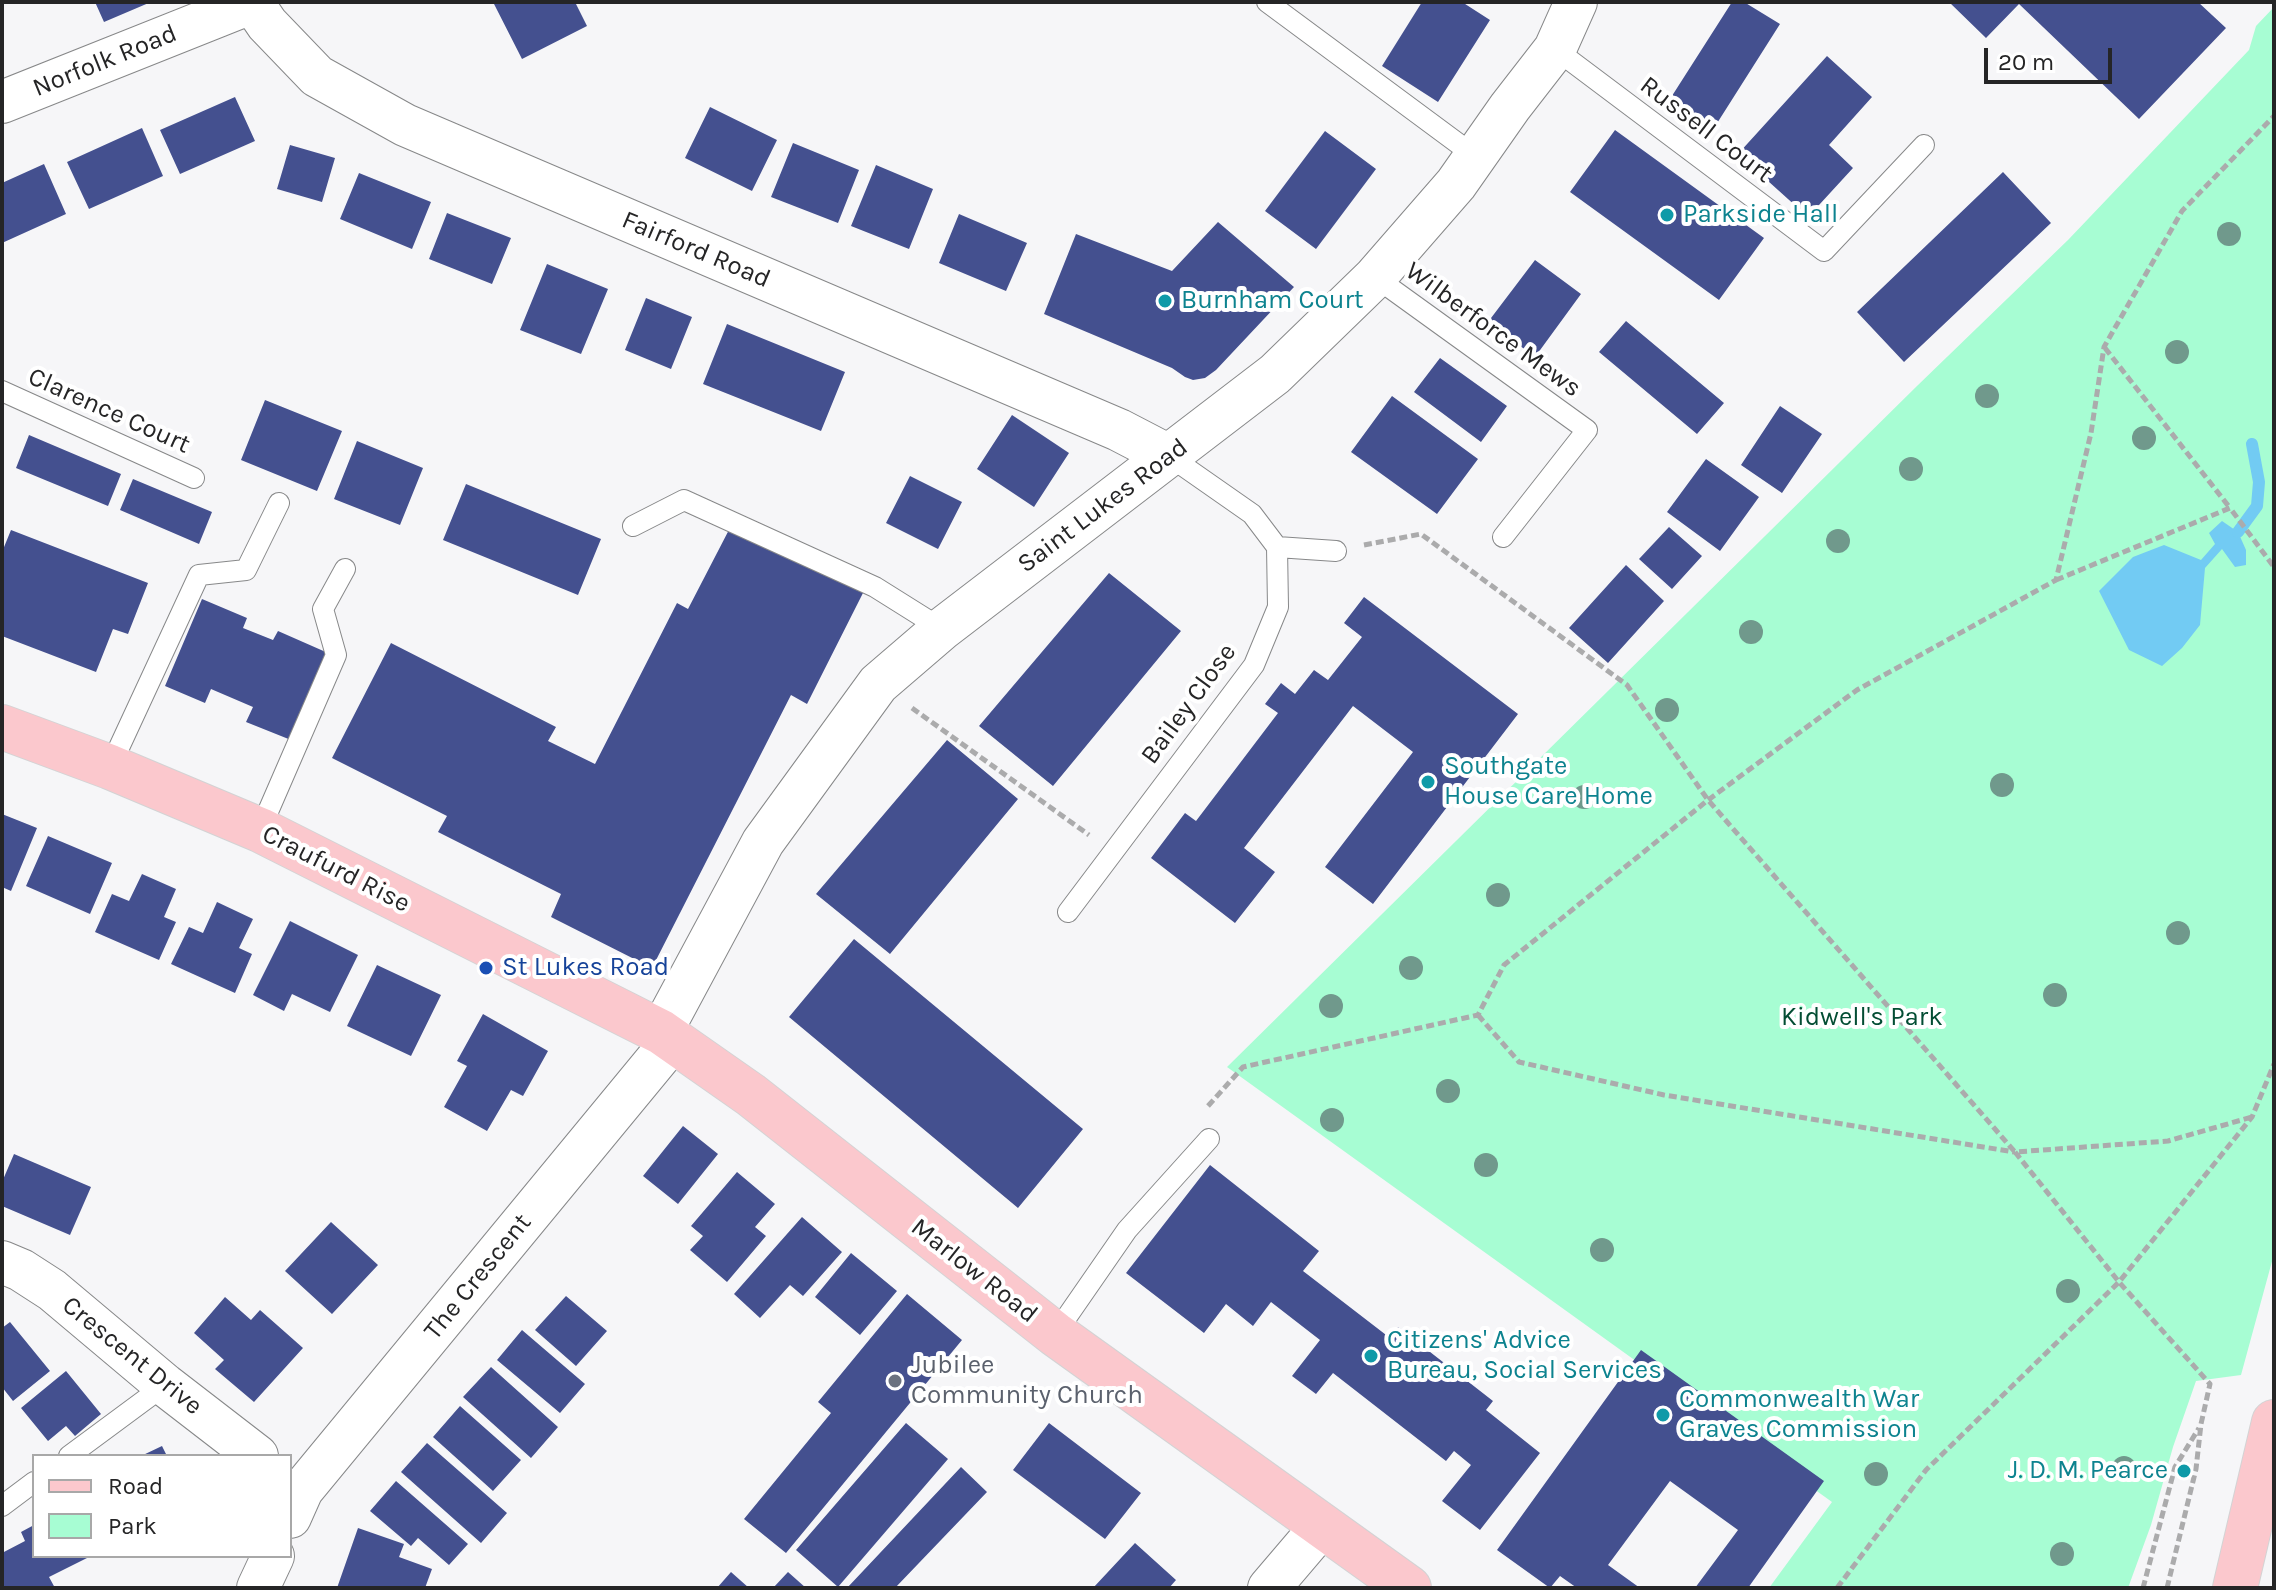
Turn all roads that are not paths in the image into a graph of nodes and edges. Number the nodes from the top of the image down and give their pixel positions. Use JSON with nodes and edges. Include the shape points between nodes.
{"nodes":[{"id":1,"x":253,"y":2,"type":"edge"},
{"id":2,"x":1267,"y":2,"type":"edge"},
{"id":3,"x":1576,"y":2,"type":"edge"},
{"id":4,"x":1555,"y":49,"type":"junction"},
{"id":5,"x":2,"y":102,"type":"edge"},
{"id":6,"x":1924,"y":145,"type":"dead end"},
{"id":7,"x":1475,"y":156,"type":"junction"},
{"id":8,"x":1375,"y":277,"type":"junction"},
{"id":9,"x":2,"y":391,"type":"edge"},
{"id":10,"x":1169,"y":456,"type":"junction"},
{"id":11,"x":194,"y":478,"type":"dead end"},
{"id":12,"x":279,"y":503,"type":"dead end"},
{"id":13,"x":633,"y":526,"type":"dead end"},
{"id":14,"x":1503,"y":537,"type":"dead end"},
{"id":15,"x":1277,"y":547,"type":"junction"},
{"id":16,"x":1336,"y":551,"type":"road end"},
{"id":17,"x":345,"y":569,"type":"dead end"},
{"id":18,"x":942,"y":629,"type":"junction"},
{"id":19,"x":2,"y":727,"type":"edge"},
{"id":20,"x":110,"y":767,"type":"junction"},
{"id":21,"x":260,"y":830,"type":"junction"},
{"id":22,"x":1068,"y":912,"type":"dead end"},
{"id":23,"x":667,"y":1036,"type":"junction"},
{"id":24,"x":1209,"y":1139,"type":"dead end"},
{"id":25,"x":2,"y":1262,"type":"edge"},
{"id":26,"x":1055,"y":1334,"type":"junction"},
{"id":27,"x":165,"y":1385,"type":"junction"},
{"id":28,"x":2274,"y":1422,"type":"edge"},
{"id":29,"x":72,"y":1454,"type":"edge"},
{"id":30,"x":254,"y":1454,"type":"edge"},
{"id":31,"x":32,"y":1484,"type":"edge"},
{"id":32,"x":294,"y":1496,"type":"edge"},
{"id":33,"x":2,"y":1506,"type":"edge"},
{"id":34,"x":1321,"y":1527,"type":"junction"},
{"id":35,"x":272,"y":1558,"type":"edge"},
{"id":36,"x":258,"y":1588,"type":"edge"},
{"id":37,"x":1269,"y":1588,"type":"edge"},
{"id":38,"x":1409,"y":1588,"type":"edge"},
{"id":39,"x":2235,"y":1588,"type":"edge"}],
"edges":[{"from":1,"to":5,"type":"street","name":"Norfolk Road"},
{"from":1,"to":10,"type":"street","name":"Fairford Road","via":[[317,76],[405,125]]},
{"from":2,"to":7,"type":"lane"},
{"from":3,"to":4,"type":"street","name":"Saint Lukes Road"},
{"from":4,"to":6,"type":"lane","name":"Russell Court","via":[[1824,251]]},
{"from":4,"to":7,"type":"street","name":"Saint Lukes Road"},
{"from":7,"to":8,"type":"street","name":"Saint Lukes Road"},
{"from":8,"to":10,"type":"street","name":"Saint Lukes Road","via":[[1275,374]]},
{"from":8,"to":14,"type":"lane","name":"Wilberforce Mews","via":[[1587,430]]},
{"from":9,"to":11,"type":"lane","name":"Clarence Court"},
{"from":10,"to":15,"type":"lane","via":[[1252,514]]},
{"from":10,"to":18,"type":"street","name":"Saint Lukes Road"},
{"from":12,"to":20,"type":"lane","via":[[246,570],[199,575]]},
{"from":13,"to":18,"type":"lane","via":[[684,500],[875,587]]},
{"from":15,"to":16,"type":"lane"},
{"from":15,"to":22,"type":"lane","name":"Bailey Close","via":[[1278,607],[1254,665]]},
{"from":17,"to":21,"type":"lane","via":[[323,609],[336,655]]},
{"from":18,"to":23,"type":"street","name":"Saint Lukes Road","via":[[878,684],[763,842]]},
{"from":19,"to":20,"type":"main road","name":"Craufurd Rise"},
{"from":20,"to":21,"type":"main road","name":"Craufurd Rise"},
{"from":21,"to":23,"type":"main road","name":"Craufurd Rise"},
{"from":23,"to":26,"type":"main road","name":"Marlow Road","via":[[751,1095]]},
{"from":23,"to":32,"type":"street","name":"The Crescent"},
{"from":24,"to":26,"type":"lane","via":[[1127,1230]]},
{"from":25,"to":27,"type":"street","name":"Crescent Drive","via":[[52,1290]]},
{"from":26,"to":34,"type":"main road","name":"Marlow Road"},
{"from":27,"to":29,"type":"lane"},
{"from":27,"to":30,"type":"street","name":"Crescent Drive"},
{"from":28,"to":39,"type":"main road"},
{"from":31,"to":33,"type":"lane"},
{"from":34,"to":37,"type":"street"},
{"from":34,"to":38,"type":"main road","name":"Marlow Road"},
{"from":35,"to":36,"type":"street"}]}
